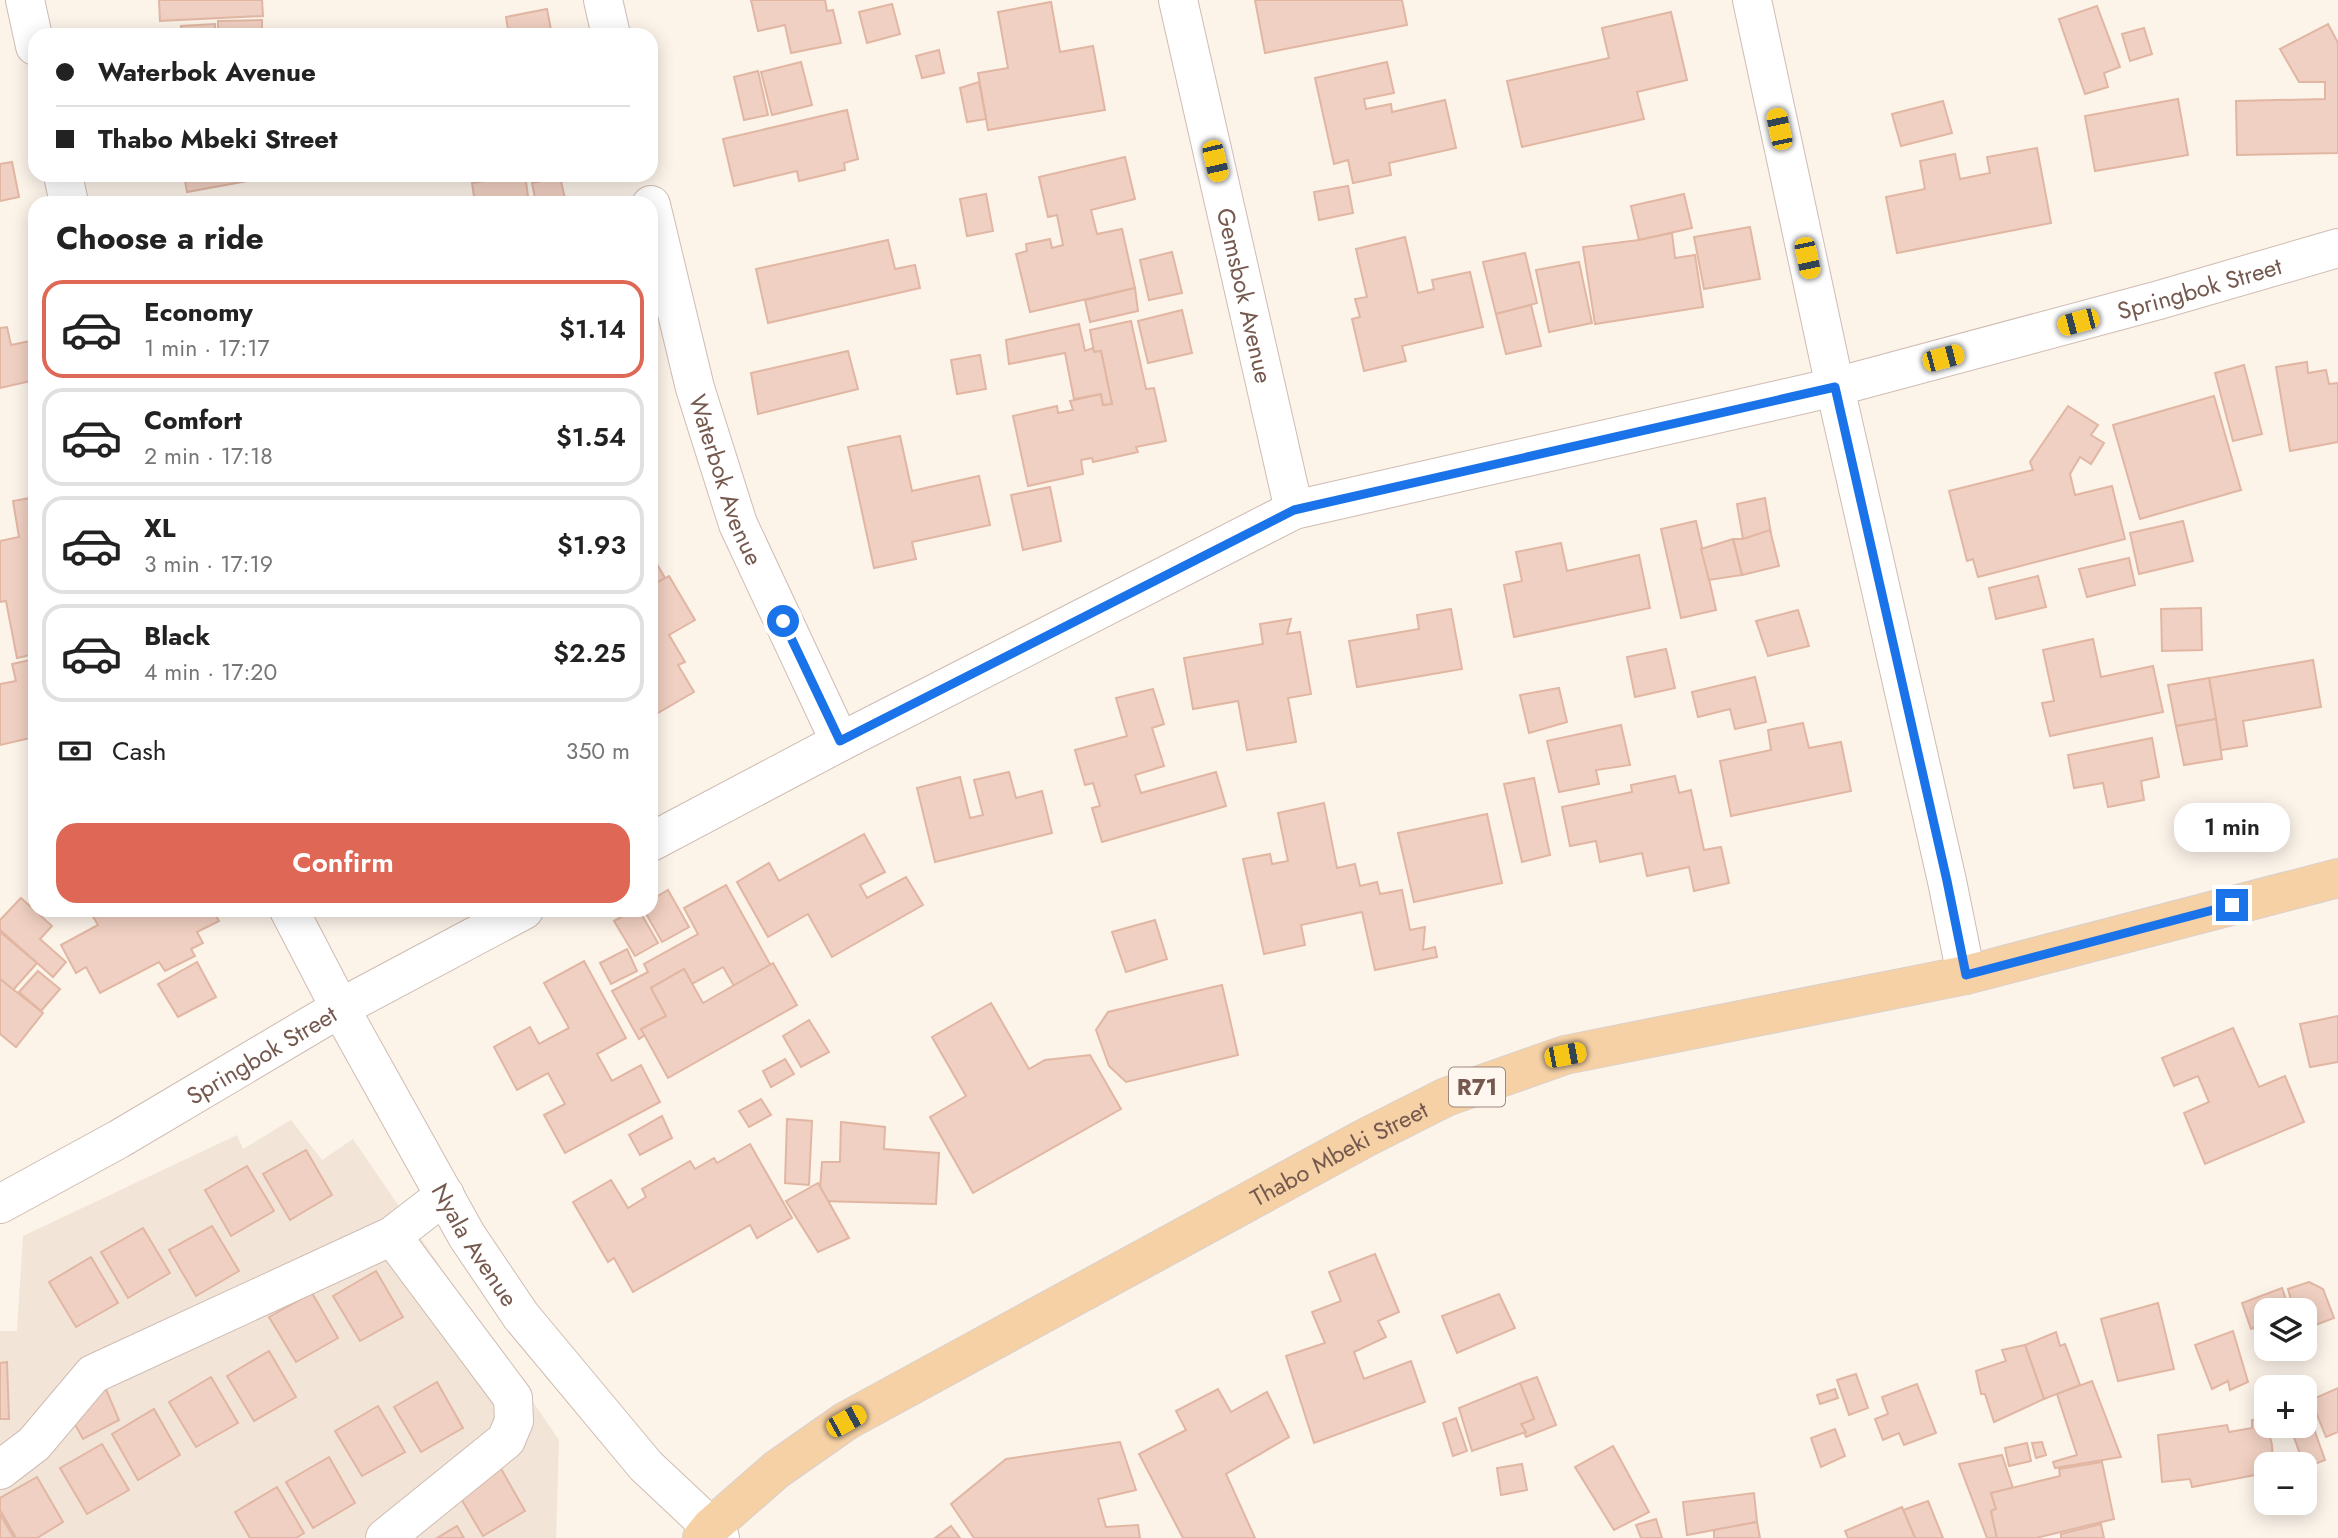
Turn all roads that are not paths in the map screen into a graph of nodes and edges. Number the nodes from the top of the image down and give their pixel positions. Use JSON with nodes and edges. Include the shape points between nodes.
{"nodes":[{"id":1,"x":25,"y":0,"type":"edge"},
{"id":2,"x":603,"y":0,"type":"edge"},
{"id":3,"x":1178,"y":0,"type":"edge"},
{"id":4,"x":1752,"y":0,"type":"edge"},
{"id":5,"x":31,"y":28,"type":"edge"},
{"id":6,"x":609,"y":28,"type":"edge"},
{"id":7,"x":658,"y":233,"type":"edge"},
{"id":8,"x":2338,"y":248,"type":"edge"},
{"id":9,"x":1835,"y":387,"type":"junction"},
{"id":10,"x":1294,"y":510,"type":"junction"},
{"id":11,"x":840,"y":741,"type":"junction"},
{"id":12,"x":658,"y":838,"type":"edge"},
{"id":13,"x":2338,"y":878,"type":"edge"},
{"id":14,"x":293,"y":917,"type":"edge"},
{"id":15,"x":510,"y":917,"type":"edge"},
{"id":16,"x":1966,"y":975,"type":"junction"},
{"id":17,"x":340,"y":1008,"type":"junction"},
{"id":18,"x":445,"y":1195,"type":"junction"},
{"id":19,"x":0,"y":1204,"type":"edge"},
{"id":20,"x":392,"y":1236,"type":"junction"},
{"id":21,"x":0,"y":1470,"type":"edge"},
{"id":22,"x":711,"y":1534,"type":"edge"},
{"id":23,"x":385,"y":1538,"type":"edge"}],
"edges":[{"from":1,"to":5,"type":"street"},
{"from":2,"to":6,"type":"street"},
{"from":3,"to":10,"type":"street","name":"Gemsbok Avenue"},
{"from":4,"to":9,"type":"street"},
{"from":7,"to":11,"type":"street","name":"Waterbok Avenue","via":[[695,388],[738,524]]},
{"from":8,"to":9,"type":"street","name":"Springbok Street"},
{"from":9,"to":10,"type":"street","name":"Springbok Street"},
{"from":9,"to":16,"type":"street"},
{"from":10,"to":11,"type":"street","name":"Springbok Street"},
{"from":11,"to":12,"type":"street","name":"Springbok Street"},
{"from":13,"to":16,"type":"main road","name":"Thabo Mbeki Street","number":"R71"},
{"from":14,"to":17,"type":"street","name":"Nyala Avenue"},
{"from":15,"to":17,"type":"street","name":"Springbok Street"},
{"from":16,"to":22,"type":"main road","name":"Thabo Mbeki Street","number":"R71","via":[[1565,1055],[1446,1097],[846,1421],[776,1470]]},
{"from":17,"to":18,"type":"street","name":"Nyala Avenue"},
{"from":17,"to":19,"type":"street","name":"Springbok Street"},
{"from":18,"to":20,"type":"street"},
{"from":18,"to":22,"type":"street","name":"Nyala Avenue","via":[[521,1316],[646,1466]]},
{"from":20,"to":21,"type":"street","via":[[93,1374],[34,1444]]},
{"from":20,"to":23,"type":"street","via":[[513,1398],[514,1421],[506,1440]]}]}
